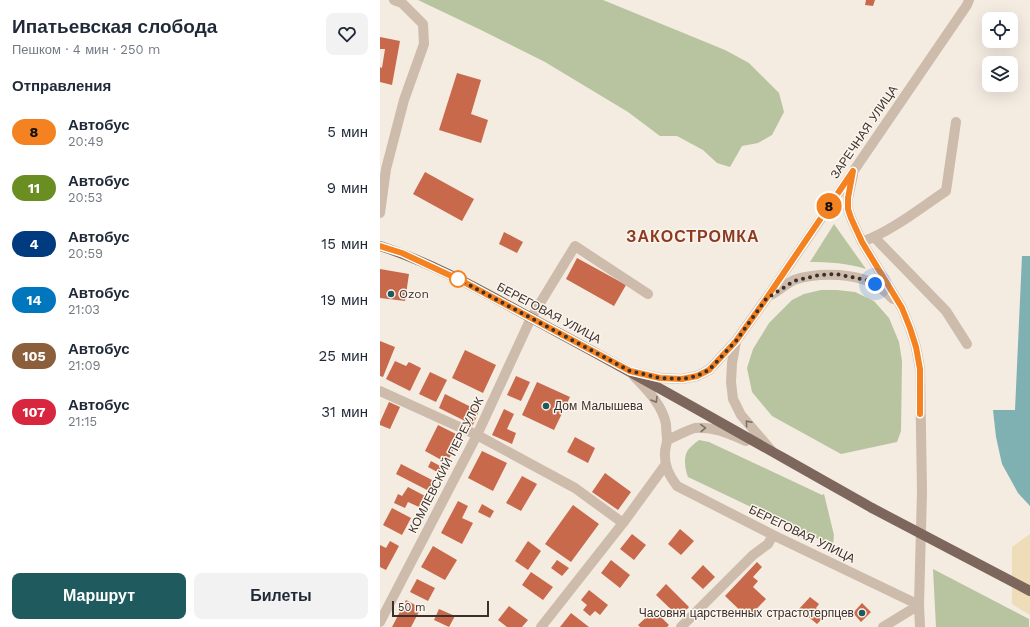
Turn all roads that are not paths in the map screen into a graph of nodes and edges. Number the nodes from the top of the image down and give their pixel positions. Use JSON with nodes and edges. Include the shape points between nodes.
{"nodes":[{"id":1,"x":394,"y":0,"type":"edge"},
{"id":2,"x":969,"y":0,"type":"edge"},
{"id":3,"x":956,"y":122,"type":"dead end"},
{"id":4,"x":853,"y":171,"type":"junction"},
{"id":5,"x":380,"y":213,"type":"edge"},
{"id":6,"x":874,"y":238,"type":"junction"},
{"id":7,"x":862,"y":242,"type":"junction"},
{"id":8,"x":380,"y":246,"type":"edge"},
{"id":9,"x":648,"y":294,"type":"dead end"},
{"id":10,"x":766,"y":299,"type":"junction"},
{"id":11,"x":902,"y":308,"type":"junction"},
{"id":12,"x":531,"y":318,"type":"junction"},
{"id":13,"x":736,"y":341,"type":"junction"},
{"id":14,"x":967,"y":344,"type":"dead end"},
{"id":15,"x":630,"y":371,"type":"junction"},
{"id":16,"x":380,"y":391,"type":"edge"},
{"id":17,"x":477,"y":435,"type":"junction"},
{"id":18,"x":667,"y":440,"type":"junction"},
{"id":19,"x":773,"y":453,"type":"junction"},
{"id":20,"x":666,"y":464,"type":"junction"},
{"id":21,"x":623,"y":523,"type":"junction"},
{"id":22,"x":773,"y":535,"type":"junction"},
{"id":23,"x":1030,"y":591,"type":"edge"},
{"id":24,"x":919,"y":605,"type":"junction"},
{"id":25,"x":380,"y":622,"type":"edge"},
{"id":26,"x":541,"y":627,"type":"edge"},
{"id":27,"x":681,"y":627,"type":"edge"},
{"id":28,"x":883,"y":627,"type":"edge"},
{"id":29,"x":920,"y":627,"type":"edge"}],
"edges":[{"from":1,"to":5,"type":"street","via":[[402,3],[423,24],[424,44],[404,100],[386,169]]},
{"from":2,"to":4,"type":"street","name":"ЗАРЕЧНАЯ УЛИЦА"},
{"from":3,"to":6,"type":"street","via":[[946,191]]},
{"from":4,"to":7,"type":"street","via":[[848,209]]},
{"from":4,"to":10,"type":"street","name":"ЗАРЕЧНАЯ УЛИЦА"},
{"from":6,"to":7,"type":"street"},
{"from":6,"to":14,"type":"street","via":[[946,311]]},
{"from":7,"to":11,"type":"street"},
{"from":8,"to":12,"type":"main road","name":"БЕРЕГОВАЯ УЛИЦА","via":[[402,253],[460,280]]},
{"from":9,"to":12,"type":"street","name":"КОМЛЕВСКИЙ ПЕРЕУЛОК","via":[[575,246]]},
{"from":10,"to":11,"type":"street","via":[[794,281],[836,274],[875,284]]},
{"from":10,"to":13,"type":"street","name":"ЗАРЕЧНАЯ УЛИЦА"},
{"from":11,"to":24,"type":"street","via":[[916,347],[920,369],[922,491]]},
{"from":12,"to":15,"type":"main road","name":"БЕРЕГОВАЯ УЛИЦА"},
{"from":12,"to":17,"type":"street","name":"КОМЛЕВСКИЙ ПЕРЕУЛОК"},
{"from":13,"to":15,"type":"street","name":"ЗАРЕЧНАЯ УЛИЦА","via":[[709,370],[697,376],[682,379],[660,378]]},
{"from":19,"to":13,"type":"street","one_way":true,"via":[[741,415],[733,399],[731,370]]},
{"from":15,"to":18,"type":"street","name":"БЕРЕГОВАЯ УЛИЦА","one_way":true,"via":[[653,396],[662,412]]},
{"from":15,"to":19,"type":"main road"},
{"from":16,"to":17,"type":"street"},
{"from":17,"to":21,"type":"street","via":[[575,488]]},
{"from":17,"to":25,"type":"street","name":"КОМЛЕВСКИЙ ПЕРЕУЛОК"},
{"from":18,"to":19,"type":"street","one_way":true,"via":[[694,428],[710,428]]},
{"from":18,"to":20,"type":"street","name":"БЕРЕГОВАЯ УЛИЦА"},
{"from":19,"to":23,"type":"main road","bridge":true},
{"from":20,"to":21,"type":"street"},
{"from":20,"to":22,"type":"street","name":"БЕРЕГОВАЯ УЛИЦА","via":[[669,475],[677,486]]},
{"from":21,"to":26,"type":"street"},
{"from":22,"to":24,"type":"street","name":"БЕРЕГОВАЯ УЛИЦА"},
{"from":22,"to":27,"type":"street","via":[[768,544],[753,555]]},
{"from":24,"to":28,"type":"street"},
{"from":24,"to":29,"type":"street"}]}
